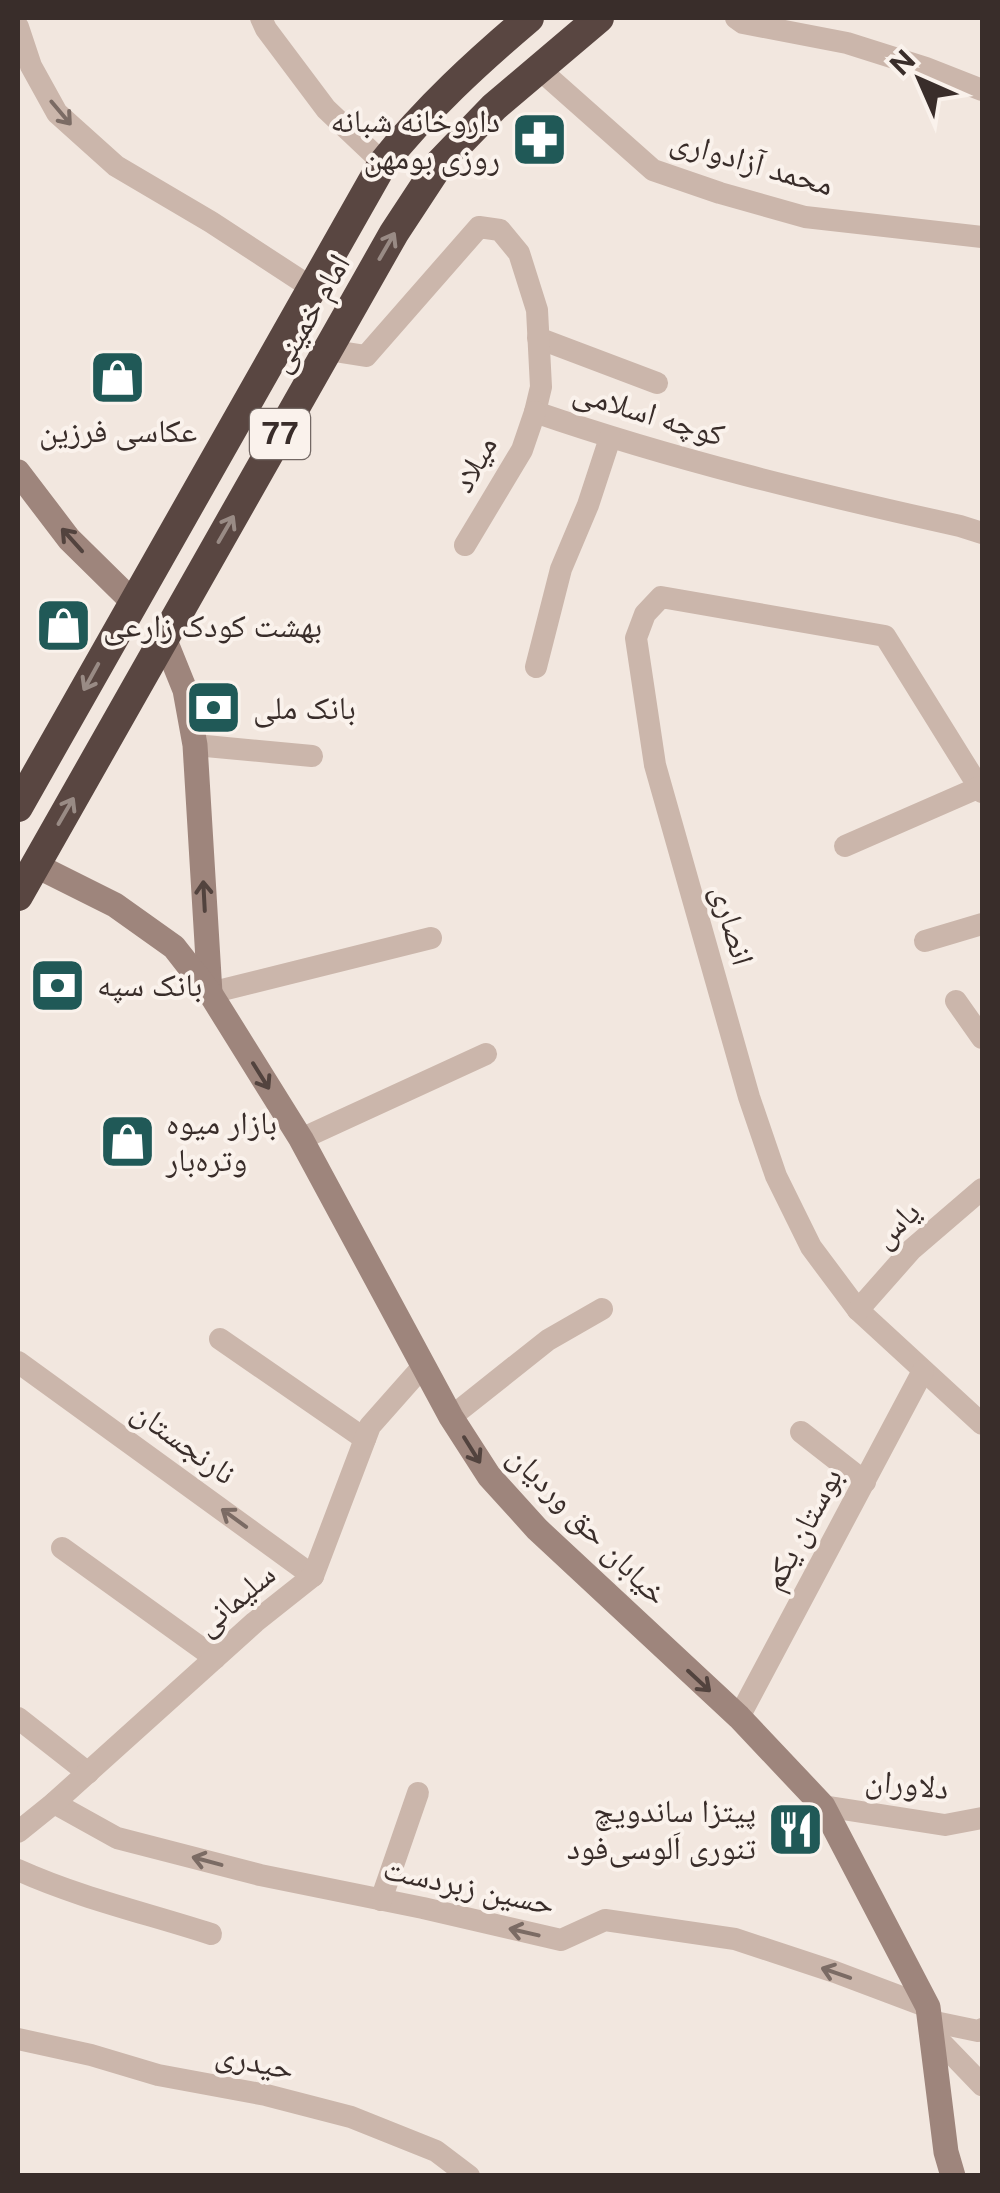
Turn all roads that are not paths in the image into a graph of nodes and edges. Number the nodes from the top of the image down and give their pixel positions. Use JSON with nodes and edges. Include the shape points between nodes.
{"nodes":[{"id":1,"x":261,"y":18,"type":"edge"},
{"id":2,"x":529,"y":18,"type":"edge"},
{"id":3,"x":599,"y":18,"type":"edge"},
{"id":4,"x":736,"y":18,"type":"edge"},
{"id":5,"x":18,"y":27,"type":"edge"},
{"id":6,"x":538,"y":68,"type":"junction"},
{"id":7,"x":982,"y":90,"type":"edge"},
{"id":8,"x":383,"y":163,"type":"junction"},
{"id":9,"x":982,"y":237,"type":"edge"},
{"id":10,"x":312,"y":288,"type":"junction"},
{"id":11,"x":538,"y":338,"type":"junction"},
{"id":12,"x":328,"y":350,"type":"junction"},
{"id":13,"x":656,"y":383,"type":"dead end"},
{"id":14,"x":535,"y":412,"type":"junction"},
{"id":15,"x":610,"y":438,"type":"junction"},
{"id":16,"x":18,"y":472,"type":"edge"},
{"id":17,"x":982,"y":533,"type":"edge"},
{"id":18,"x":465,"y":545,"type":"dead end"},
{"id":19,"x":133,"y":602,"type":"junction"},
{"id":20,"x":164,"y":638,"type":"junction"},
{"id":21,"x":536,"y":668,"type":"dead end"},
{"id":22,"x":195,"y":744,"type":"junction"},
{"id":23,"x":312,"y":756,"type":"dead end"},
{"id":24,"x":981,"y":789,"type":"edge"},
{"id":25,"x":18,"y":807,"type":"edge"},
{"id":26,"x":845,"y":846,"type":"dead end"},
{"id":27,"x":35,"y":865,"type":"junction"},
{"id":28,"x":18,"y":896,"type":"edge"},
{"id":29,"x":982,"y":924,"type":"edge"},
{"id":30,"x":432,"y":938,"type":"dead end"},
{"id":31,"x":924,"y":941,"type":"dead end"},
{"id":32,"x":210,"y":993,"type":"junction"},
{"id":33,"x":956,"y":1001,"type":"dead end"},
{"id":34,"x":982,"y":1038,"type":"edge"},
{"id":35,"x":486,"y":1054,"type":"dead end"},
{"id":36,"x":301,"y":1140,"type":"junction"},
{"id":37,"x":982,"y":1190,"type":"edge"},
{"id":38,"x":602,"y":1309,"type":"dead end"},
{"id":39,"x":858,"y":1310,"type":"junction"},
{"id":40,"x":220,"y":1339,"type":"dead end"},
{"id":41,"x":18,"y":1362,"type":"edge"},
{"id":42,"x":424,"y":1365,"type":"junction"},
{"id":43,"x":923,"y":1371,"type":"junction"},
{"id":44,"x":452,"y":1417,"type":"junction"},
{"id":45,"x":982,"y":1424,"type":"edge"},
{"id":46,"x":800,"y":1432,"type":"dead end"},
{"id":47,"x":365,"y":1439,"type":"junction"},
{"id":48,"x":864,"y":1482,"type":"junction"},
{"id":49,"x":62,"y":1548,"type":"dead end"},
{"id":50,"x":313,"y":1576,"type":"junction"},
{"id":51,"x":215,"y":1658,"type":"junction"},
{"id":52,"x":738,"y":1717,"type":"junction"},
{"id":53,"x":18,"y":1718,"type":"edge"},
{"id":54,"x":88,"y":1773,"type":"junction"},
{"id":55,"x":418,"y":1793,"type":"dead end"},
{"id":56,"x":54,"y":1803,"type":"junction"},
{"id":57,"x":823,"y":1806,"type":"junction"},
{"id":58,"x":982,"y":1818,"type":"edge"},
{"id":59,"x":18,"y":1832,"type":"edge"},
{"id":60,"x":18,"y":1870,"type":"edge"},
{"id":61,"x":381,"y":1900,"type":"junction"},
{"id":62,"x":211,"y":1934,"type":"dead end"},
{"id":63,"x":930,"y":2020,"type":"junction"},
{"id":64,"x":982,"y":2029,"type":"edge"},
{"id":65,"x":18,"y":2038,"type":"edge"},
{"id":66,"x":982,"y":2085,"type":"edge"},
{"id":67,"x":469,"y":2176,"type":"edge"},
{"id":68,"x":953,"y":2176,"type":"edge"}],
"edges":[{"from":1,"to":8,"type":"street","via":[[326,109]]},
{"from":2,"to":8,"type":"highway","name":"امام خمینی","number":"77","via":[[463,74]]},
{"from":3,"to":6,"type":"highway","name":"امام خمینی","number":"77"},
{"from":4,"to":7,"type":"street","via":[[848,43]]},
{"from":5,"to":10,"type":"street","one_way":true,"via":[[57,113],[116,166]]},
{"from":6,"to":9,"type":"street","name":"محمد آزادواری","via":[[653,170],[806,217]]},
{"from":12,"to":6,"type":"highway","name":"امام خمینی","number":"77","one_way":true,"via":[[440,163]]},
{"from":8,"to":10,"type":"highway","name":"امام خمینی","number":"77"},
{"from":10,"to":19,"type":"highway","name":"امام خمینی","number":"77"},
{"from":11,"to":12,"type":"street","name":"کوچه اسلامی","via":[[519,252],[500,230],[479,227],[366,356]]},
{"from":11,"to":13,"type":"street"},
{"from":11,"to":14,"type":"street","name":"کوچه اسلامی","via":[[541,388]]},
{"from":20,"to":12,"type":"highway","name":"امام خمینی","number":"77","one_way":true},
{"from":14,"to":15,"type":"street","name":"کوچه اسلامی"},
{"from":14,"to":18,"type":"street","name":"میلاد","via":[[522,450]]},
{"from":15,"to":17,"type":"street","name":"کوچه اسلامی"},
{"from":15,"to":21,"type":"street","via":[[561,568]]},
{"from":19,"to":16,"type":"main road","one_way":true,"via":[[69,540]]},
{"from":19,"to":25,"type":"highway","name":"امام خمینی","number":"77","one_way":true},
{"from":20,"to":22,"type":"main road","via":[[185,690]]},
{"from":27,"to":20,"type":"highway","name":"امام خمینی","number":"77","one_way":true},
{"from":22,"to":23,"type":"street"},
{"from":32,"to":22,"type":"main road","one_way":true},
{"from":24,"to":26,"type":"street"},
{"from":24,"to":39,"type":"street","name":"انصاری","via":[[885,636],[662,596],[644,614],[636,638],[655,765],[754,1112],[811,1247]]},
{"from":27,"to":28,"type":"highway","name":"امام خمینی","number":"77"},
{"from":27,"to":32,"type":"main road","name":"خیابان حق وردیان","via":[[145,926],[174,948]]},
{"from":29,"to":31,"type":"street"},
{"from":30,"to":32,"type":"street"},
{"from":32,"to":36,"type":"main road","name":"خیابان حق وردیان","one_way":true},
{"from":33,"to":34,"type":"street"},
{"from":35,"to":36,"type":"street"},
{"from":36,"to":42,"type":"main road","name":"خیابان حق وردیان"},
{"from":37,"to":39,"type":"street","name":"یاس","via":[[911,1250]]},
{"from":38,"to":44,"type":"street","via":[[548,1340]]},
{"from":39,"to":43,"type":"street","name":"انصاری"},
{"from":40,"to":47,"type":"street"},
{"from":50,"to":41,"type":"street","name":"نارنجستان","one_way":true},
{"from":42,"to":44,"type":"main road","name":"خیابان حق وردیان"},
{"from":42,"to":47,"type":"street","name":"سلیمانی"},
{"from":43,"to":45,"type":"street","name":"انصاری"},
{"from":43,"to":48,"type":"street","name":"بوستان یکم"},
{"from":44,"to":52,"type":"main road","name":"خیابان حق وردیان","one_way":true,"via":[[488,1476],[537,1529]]},
{"from":46,"to":48,"type":"street"},
{"from":47,"to":50,"type":"street","name":"سلیمانی"},
{"from":48,"to":52,"type":"street","name":"بوستان یکم"},
{"from":49,"to":51,"type":"street"},
{"from":50,"to":51,"type":"street","name":"سلیمانی"},
{"from":51,"to":54,"type":"street","name":"سلیمانی"},
{"from":52,"to":57,"type":"main road","name":"خیابان حق وردیان"},
{"from":53,"to":54,"type":"street"},
{"from":54,"to":56,"type":"street","name":"سلیمانی"},
{"from":55,"to":61,"type":"street"},
{"from":56,"to":59,"type":"street","name":"سلیمانی"},
{"from":61,"to":56,"type":"street","name":"حسین زبردست","one_way":true,"via":[[116,1838]]},
{"from":57,"to":58,"type":"street","name":"دلاوران","via":[[945,1825]]},
{"from":57,"to":63,"type":"main road","name":"خیابان حق وردیان"},
{"from":60,"to":62,"type":"street"},
{"from":63,"to":61,"type":"street","name":"حسین زبردست","one_way":true,"via":[[835,1972],[735,1939],[605,1920],[561,1940]]},
{"from":63,"to":64,"type":"street"},
{"from":63,"to":66,"type":"street"},
{"from":63,"to":68,"type":"main road","name":"خیابان حق وردیان"},
{"from":65,"to":67,"type":"street","name":"حیدری","via":[[351,2117],[436,2151]]}]}
